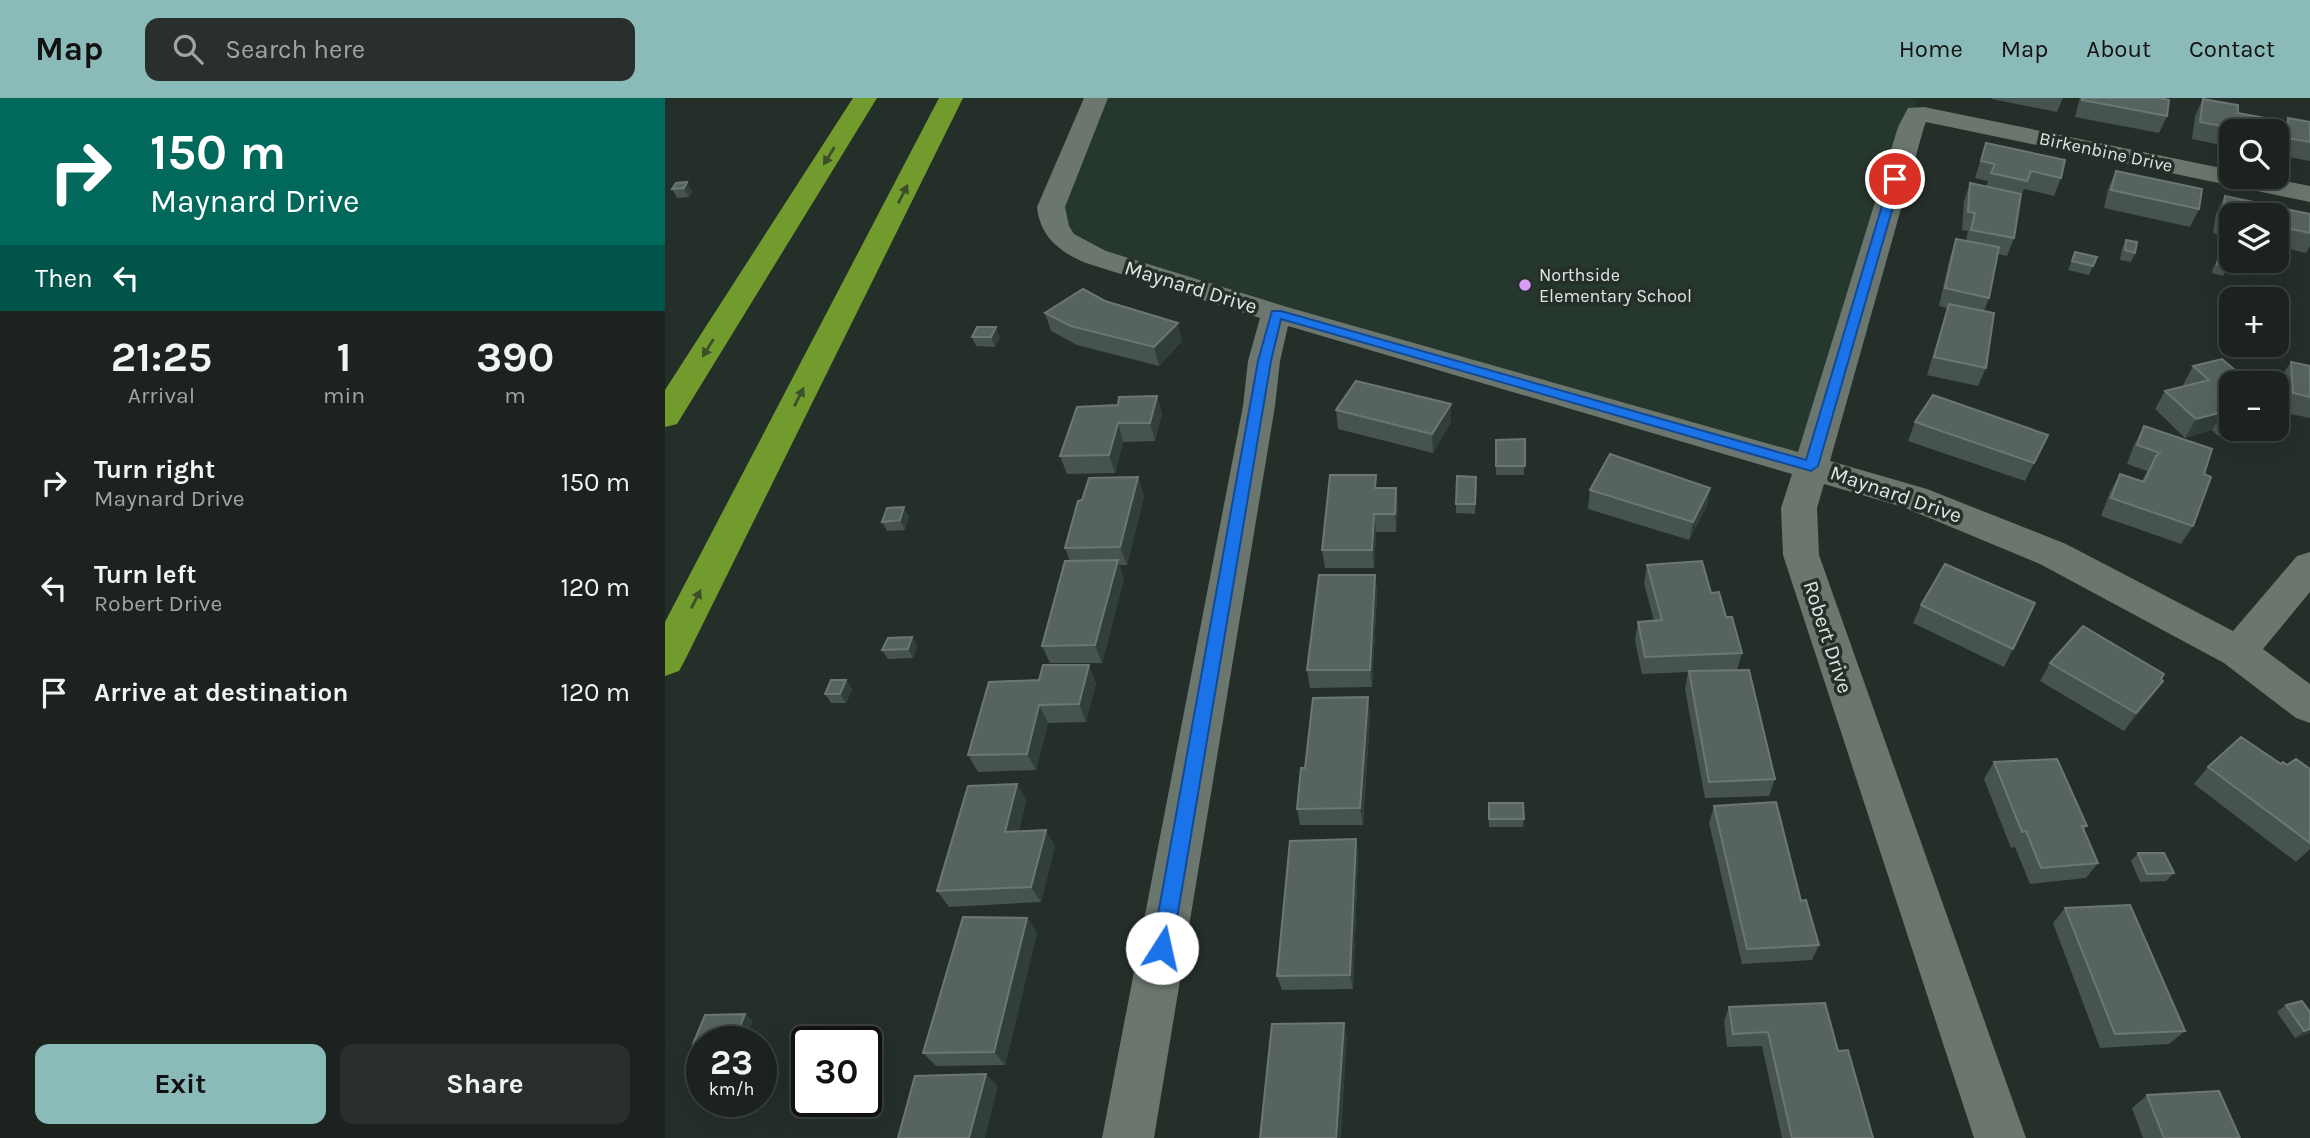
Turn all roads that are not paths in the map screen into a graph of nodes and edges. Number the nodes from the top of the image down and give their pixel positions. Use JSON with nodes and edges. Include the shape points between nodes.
{"nodes":[{"id":1,"x":865,"y":98,"type":"edge"},
{"id":2,"x":951,"y":98,"type":"edge"},
{"id":3,"x":1096,"y":98,"type":"edge"},
{"id":4,"x":1911,"y":127,"type":"joint"},
{"id":5,"x":2310,"y":194,"type":"edge"},
{"id":6,"x":1276,"y":313,"type":"junction"},
{"id":7,"x":665,"y":416,"type":"edge"},
{"id":8,"x":1811,"y":466,"type":"junction"},
{"id":9,"x":2310,"y":566,"type":"edge"},
{"id":10,"x":2238,"y":652,"type":"junction"},
{"id":11,"x":665,"y":660,"type":"edge"},
{"id":12,"x":2310,"y":706,"type":"edge"},
{"id":13,"x":1128,"y":1138,"type":"edge"},
{"id":14,"x":2000,"y":1138,"type":"edge"}],
"edges":[{"from":1,"to":7,"type":"highway","one_way":true},
{"from":11,"to":2,"type":"highway","one_way":true},
{"from":3,"to":6,"type":"street","name":"Maynard Drive","via":[[1051,207],[1056,231],[1070,246],[1096,257]]},
{"from":4,"to":5,"type":"street","name":"Birkenbine Drive","via":[[1917,113],[1924,114]]},
{"from":4,"to":8,"type":"street","name":"Robert Drive"},
{"from":6,"to":8,"type":"street","name":"Maynard Drive"},
{"from":6,"to":13,"type":"street"},
{"from":8,"to":10,"type":"street","name":"Maynard Drive","via":[[1915,498],[2029,543]]},
{"from":8,"to":14,"type":"street","name":"Robert Drive","via":[[1799,508],[1801,555]]},
{"from":9,"to":10,"type":"street"},
{"from":10,"to":12,"type":"street","name":"Maynard Drive"}]}
